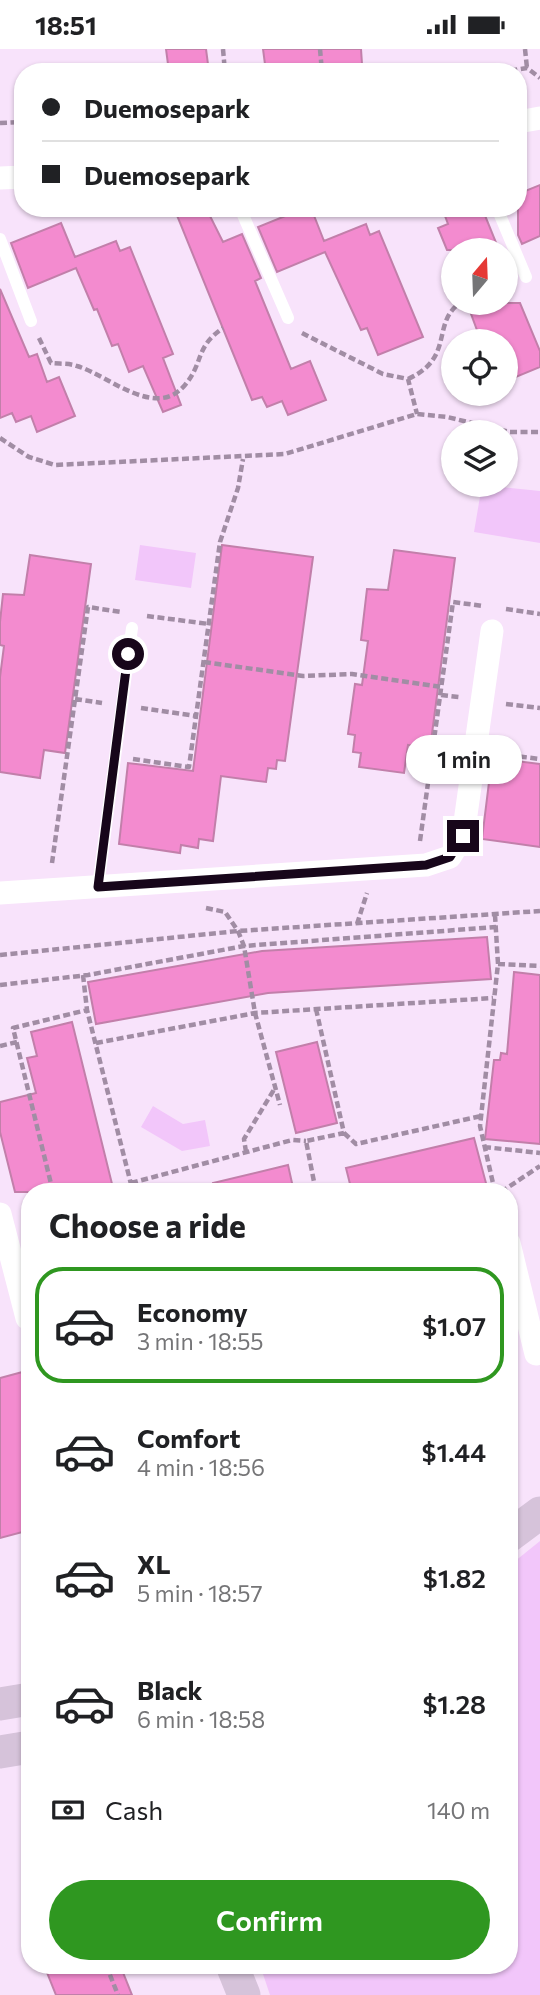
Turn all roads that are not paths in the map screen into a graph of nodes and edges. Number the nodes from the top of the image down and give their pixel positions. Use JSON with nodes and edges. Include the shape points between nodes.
{"nodes":[{"id":1,"x":244,"y":217,"type":"edge"},
{"id":2,"x":501,"y":217,"type":"edge"},
{"id":3,"x":0,"y":239,"type":"edge"},
{"id":4,"x":526,"y":277,"type":"dead end"},
{"id":5,"x":288,"y":318,"type":"road end"},
{"id":6,"x":31,"y":321,"type":"road end"},
{"id":7,"x":132,"y":628,"type":"dead end"},
{"id":8,"x":492,"y":631,"type":"dead end"},
{"id":9,"x":98,"y":887,"type":"junction"},
{"id":10,"x":0,"y":893,"type":"edge"},
{"id":11,"x":0,"y":1215,"type":"edge"},
{"id":12,"x":518,"y":1279,"type":"edge"},
{"id":13,"x":21,"y":1292,"type":"edge"},
{"id":14,"x":537,"y":1354,"type":"dead end"},
{"id":15,"x":540,"y":1501,"type":"edge"},
{"id":16,"x":518,"y":1512,"type":"edge"},
{"id":17,"x":540,"y":1513,"type":"edge"},
{"id":18,"x":518,"y":1529,"type":"edge"},
{"id":19,"x":21,"y":1700,"type":"edge"},
{"id":20,"x":0,"y":1704,"type":"edge"},
{"id":21,"x":21,"y":1748,"type":"edge"},
{"id":22,"x":0,"y":1752,"type":"edge"},
{"id":23,"x":235,"y":1974,"type":"edge"},
{"id":24,"x":243,"y":1995,"type":"edge"}],
"edges":[{"from":1,"to":5,"type":"lane"},
{"from":2,"to":4,"type":"lane"},
{"from":3,"to":6,"type":"lane"},
{"from":7,"to":9,"type":"lane"},
{"from":8,"to":9,"type":"street","via":[[463,836],[450,857],[417,866]]},
{"from":9,"to":10,"type":"street"},
{"from":11,"to":13,"type":"street"},
{"from":12,"to":14,"type":"street"},
{"from":15,"to":16,"type":"street"},
{"from":17,"to":18,"type":"street"},
{"from":19,"to":20,"type":"street"},
{"from":21,"to":22,"type":"street"},
{"from":23,"to":24,"type":"street"}]}
